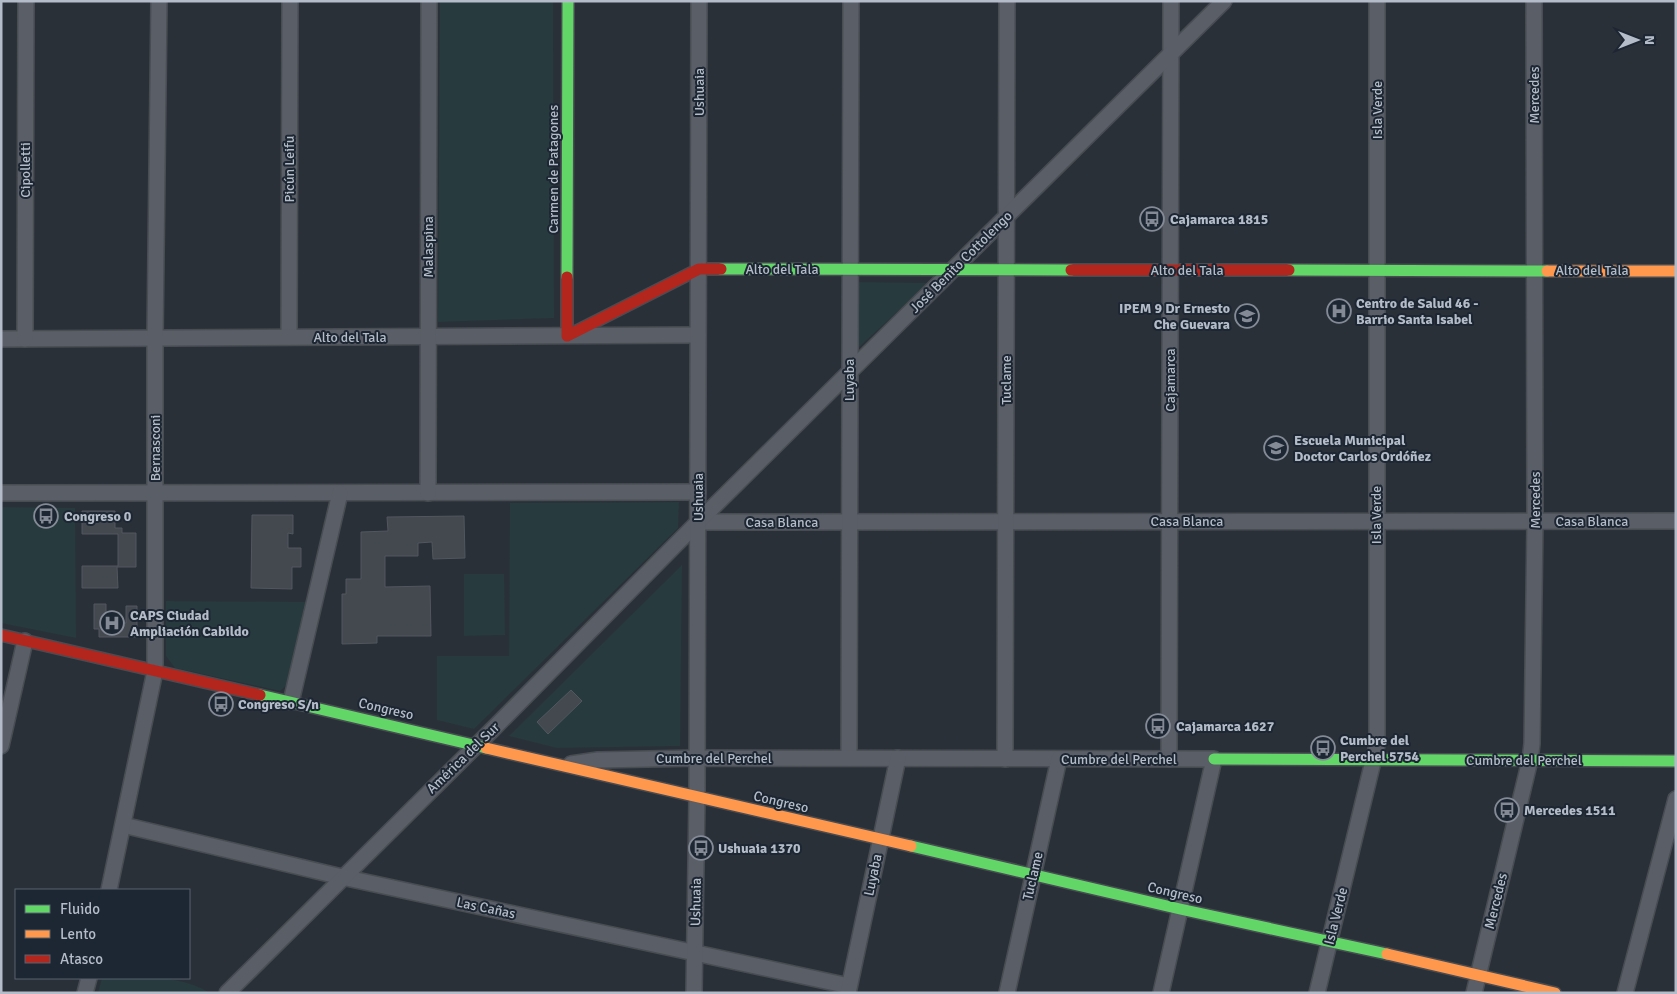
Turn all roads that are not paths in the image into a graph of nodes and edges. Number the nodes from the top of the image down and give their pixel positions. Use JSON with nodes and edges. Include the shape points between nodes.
{"nodes":[{"id":1,"x":26,"y":1,"type":"edge"},
{"id":2,"x":159,"y":1,"type":"edge"},
{"id":3,"x":290,"y":1,"type":"edge"},
{"id":4,"x":429,"y":1,"type":"edge"},
{"id":5,"x":568,"y":1,"type":"edge"},
{"id":6,"x":699,"y":1,"type":"edge"},
{"id":7,"x":851,"y":1,"type":"edge"},
{"id":8,"x":1007,"y":1,"type":"edge"},
{"id":9,"x":1171,"y":1,"type":"edge"},
{"id":10,"x":1224,"y":1,"type":"edge"},
{"id":11,"x":1377,"y":1,"type":"edge"},
{"id":12,"x":1534,"y":1,"type":"edge"},
{"id":13,"x":1171,"y":55,"type":"junction"},
{"id":14,"x":1006,"y":218,"type":"junction"},
{"id":15,"x":699,"y":269,"type":"junction"},
{"id":16,"x":850,"y":269,"type":"junction"},
{"id":17,"x":954,"y":269,"type":"junction"},
{"id":18,"x":1006,"y":269,"type":"junction"},
{"id":19,"x":1170,"y":270,"type":"junction"},
{"id":20,"x":1376,"y":270,"type":"junction"},
{"id":21,"x":1534,"y":270,"type":"junction"},
{"id":22,"x":1676,"y":271,"type":"edge"},
{"id":23,"x":567,"y":336,"type":"junction"},
{"id":24,"x":698,"y":336,"type":"junction"},
{"id":25,"x":289,"y":337,"type":"junction"},
{"id":26,"x":428,"y":337,"type":"junction"},
{"id":27,"x":25,"y":338,"type":"junction"},
{"id":28,"x":155,"y":338,"type":"junction"},
{"id":29,"x":1,"y":339,"type":"edge"},
{"id":30,"x":849,"y":373,"type":"junction"},
{"id":31,"x":698,"y":492,"type":"junction"},
{"id":32,"x":340,"y":493,"type":"junction"},
{"id":33,"x":428,"y":493,"type":"junction"},
{"id":34,"x":1,"y":494,"type":"edge"},
{"id":35,"x":155,"y":494,"type":"junction"},
{"id":36,"x":1376,"y":520,"type":"junction"},
{"id":37,"x":1535,"y":520,"type":"junction"},
{"id":38,"x":1676,"y":520,"type":"edge"},
{"id":39,"x":1170,"y":521,"type":"junction"},
{"id":40,"x":698,"y":522,"type":"junction"},
{"id":41,"x":850,"y":522,"type":"junction"},
{"id":42,"x":1006,"y":522,"type":"junction"},
{"id":43,"x":1,"y":635,"type":"edge"},
{"id":44,"x":26,"y":641,"type":"junction"},
{"id":45,"x":155,"y":671,"type":"junction"},
{"id":46,"x":291,"y":702,"type":"junction"},
{"id":47,"x":1,"y":746,"type":"edge"},
{"id":48,"x":475,"y":746,"type":"junction"},
{"id":49,"x":697,"y":758,"type":"junction"},
{"id":50,"x":849,"y":758,"type":"junction"},
{"id":51,"x":898,"y":758,"type":"junction"},
{"id":52,"x":1005,"y":758,"type":"junction"},
{"id":53,"x":1059,"y":759,"type":"junction"},
{"id":54,"x":1169,"y":759,"type":"junction"},
{"id":55,"x":1214,"y":759,"type":"junction"},
{"id":56,"x":1373,"y":760,"type":"junction"},
{"id":57,"x":1530,"y":760,"type":"junction"},
{"id":58,"x":1676,"y":761,"type":"edge"},
{"id":59,"x":562,"y":765,"type":"junction"},
{"id":60,"x":697,"y":798,"type":"junction"},
{"id":61,"x":1676,"y":799,"type":"edge"},
{"id":62,"x":124,"y":825,"type":"junction"},
{"id":63,"x":881,"y":840,"type":"junction"},
{"id":64,"x":1034,"y":875,"type":"junction"},
{"id":65,"x":342,"y":877,"type":"junction"},
{"id":66,"x":109,"y":889,"type":"edge"},
{"id":67,"x":1180,"y":910,"type":"junction"},
{"id":68,"x":1330,"y":941,"type":"junction"},
{"id":69,"x":695,"y":953,"type":"junction"},
{"id":70,"x":1478,"y":976,"type":"junction"},
{"id":71,"x":89,"y":979,"type":"edge"},
{"id":72,"x":848,"y":989,"type":"edge"},
{"id":73,"x":85,"y":993,"type":"edge"},
{"id":74,"x":227,"y":993,"type":"edge"},
{"id":75,"x":694,"y":993,"type":"edge"},
{"id":76,"x":1007,"y":993,"type":"edge"},
{"id":77,"x":1160,"y":993,"type":"edge"},
{"id":78,"x":1318,"y":993,"type":"edge"},
{"id":79,"x":1474,"y":993,"type":"edge"},
{"id":80,"x":1555,"y":993,"type":"edge"},
{"id":81,"x":1625,"y":993,"type":"edge"}],
"edges":[{"from":1,"to":27,"type":"street","name":"Cipolletti"},
{"from":2,"to":28,"type":"street","name":"Bernasconi"},
{"from":3,"to":25,"type":"street","name":"Picún Leifu"},
{"from":4,"to":26,"type":"street","name":"Malaspina"},
{"from":5,"to":23,"type":"street","name":"Carmen de Patagones"},
{"from":6,"to":15,"type":"street","name":"Ushuaia"},
{"from":7,"to":16,"type":"street","name":"Luyaba"},
{"from":8,"to":14,"type":"street","name":"Tuclame"},
{"from":9,"to":13,"type":"street","name":"Cajamarca"},
{"from":10,"to":13,"type":"street","name":"José Benito Cottolengo"},
{"from":11,"to":20,"type":"street","name":"Isla Verde"},
{"from":12,"to":21,"type":"street","name":"Mercedes"},
{"from":13,"to":14,"type":"street","name":"José Benito Cottolengo"},
{"from":13,"to":19,"type":"street","name":"Cajamarca"},
{"from":14,"to":17,"type":"street","name":"José Benito Cottolengo"},
{"from":14,"to":18,"type":"street","name":"Tuclame"},
{"from":15,"to":16,"type":"street","name":"Alto del Tala"},
{"from":15,"to":23,"type":"street"},
{"from":15,"to":24,"type":"street","name":"Ushuaia"},
{"from":16,"to":17,"type":"street","name":"Alto del Tala"},
{"from":16,"to":30,"type":"street","name":"Luyaba"},
{"from":17,"to":18,"type":"street","name":"Alto del Tala"},
{"from":17,"to":30,"type":"street","name":"José Benito Cottolengo"},
{"from":18,"to":19,"type":"street","name":"Alto del Tala"},
{"from":18,"to":42,"type":"street","name":"Tuclame"},
{"from":19,"to":20,"type":"street","name":"Alto del Tala"},
{"from":19,"to":39,"type":"street","name":"Cajamarca"},
{"from":20,"to":21,"type":"street","name":"Alto del Tala"},
{"from":20,"to":36,"type":"street","name":"Isla Verde"},
{"from":21,"to":22,"type":"street","name":"Alto del Tala"},
{"from":21,"to":37,"type":"street","name":"Mercedes"},
{"from":23,"to":24,"type":"street","name":"Alto del Tala"},
{"from":23,"to":26,"type":"street","name":"Alto del Tala"},
{"from":24,"to":31,"type":"street","name":"Ushuaia"},
{"from":25,"to":26,"type":"street","name":"Alto del Tala"},
{"from":25,"to":28,"type":"street","name":"Alto del Tala"},
{"from":26,"to":33,"type":"street","name":"Malaspina"},
{"from":27,"to":28,"type":"street","name":"Alto del Tala"},
{"from":27,"to":29,"type":"street","name":"Alto del Tala"},
{"from":28,"to":35,"type":"street","name":"Bernasconi"},
{"from":30,"to":40,"type":"street","name":"José Benito Cottolengo"},
{"from":30,"to":41,"type":"street","name":"Luyaba"},
{"from":31,"to":33,"type":"street"},
{"from":31,"to":40,"type":"street","name":"Ushuaia"},
{"from":32,"to":33,"type":"street"},
{"from":32,"to":35,"type":"street"},
{"from":32,"to":46,"type":"street"},
{"from":34,"to":35,"type":"street"},
{"from":35,"to":45,"type":"street","name":"Bernasconi"},
{"from":36,"to":37,"type":"street","name":"Casa Blanca"},
{"from":36,"to":39,"type":"street","name":"Casa Blanca"},
{"from":36,"to":56,"type":"street","name":"Isla Verde","via":[[1377,745]]},
{"from":37,"to":38,"type":"street","name":"Casa Blanca"},
{"from":37,"to":57,"type":"street","name":"Mercedes"},
{"from":39,"to":42,"type":"street","name":"Casa Blanca"},
{"from":39,"to":54,"type":"street","name":"Cajamarca"},
{"from":40,"to":41,"type":"street","name":"Casa Blanca"},
{"from":40,"to":48,"type":"street","name":"América del Sur"},
{"from":40,"to":49,"type":"street","name":"Ushuaia"},
{"from":41,"to":42,"type":"street","name":"Casa Blanca"},
{"from":41,"to":50,"type":"street","name":"Luyaba"},
{"from":42,"to":52,"type":"street","name":"Tuclame"},
{"from":43,"to":44,"type":"street","name":"Congreso"},
{"from":44,"to":45,"type":"street","name":"Congreso"},
{"from":44,"to":47,"type":"street"},
{"from":45,"to":46,"type":"street","name":"Congreso"},
{"from":45,"to":62,"type":"street","name":"Bernasconi"},
{"from":46,"to":48,"type":"street","name":"Congreso"},
{"from":48,"to":59,"type":"street","name":"Congreso"},
{"from":48,"to":65,"type":"street","name":"América del Sur"},
{"from":49,"to":50,"type":"street","name":"Cumbre del Perchel"},
{"from":49,"to":59,"type":"street","name":"Cumbre del Perchel","via":[[598,760]]},
{"from":49,"to":60,"type":"street","name":"Ushuaia"},
{"from":50,"to":51,"type":"street","name":"Cumbre del Perchel"},
{"from":51,"to":52,"type":"street","name":"Cumbre del Perchel"},
{"from":51,"to":63,"type":"street","name":"Luyaba"},
{"from":52,"to":53,"type":"street","name":"Cumbre del Perchel"},
{"from":53,"to":54,"type":"street","name":"Cumbre del Perchel"},
{"from":53,"to":64,"type":"street","name":"Tuclame"},
{"from":54,"to":55,"type":"street","name":"Cumbre del Perchel"},
{"from":55,"to":56,"type":"street","name":"Cumbre del Perchel"},
{"from":55,"to":67,"type":"street"},
{"from":56,"to":57,"type":"street","name":"Cumbre del Perchel"},
{"from":56,"to":68,"type":"street","name":"Isla Verde"},
{"from":57,"to":58,"type":"street","name":"Cumbre del Perchel"},
{"from":57,"to":70,"type":"street","name":"Mercedes"},
{"from":59,"to":60,"type":"street","name":"Congreso"},
{"from":60,"to":63,"type":"street","name":"Congreso"},
{"from":60,"to":69,"type":"street","name":"Ushuaia"},
{"from":61,"to":81,"type":"street"},
{"from":62,"to":65,"type":"street","name":"Las Cañas"},
{"from":62,"to":66,"type":"street","name":"Bernasconi"},
{"from":63,"to":64,"type":"street","name":"Congreso"},
{"from":63,"to":72,"type":"street","name":"Luyaba"},
{"from":64,"to":67,"type":"street","name":"Congreso"},
{"from":64,"to":76,"type":"street","name":"Tuclame"},
{"from":65,"to":69,"type":"street","name":"Las Cañas"},
{"from":65,"to":74,"type":"street","name":"América del Sur"},
{"from":67,"to":68,"type":"street","name":"Congreso"},
{"from":67,"to":77,"type":"street"},
{"from":68,"to":70,"type":"street","name":"Congreso"},
{"from":68,"to":78,"type":"street","name":"Isla Verde"},
{"from":69,"to":72,"type":"street","name":"Las Cañas"},
{"from":69,"to":75,"type":"street","name":"Ushuaia"},
{"from":70,"to":79,"type":"street","name":"Mercedes"},
{"from":70,"to":80,"type":"street","name":"Congreso"},
{"from":71,"to":73,"type":"street"}]}
